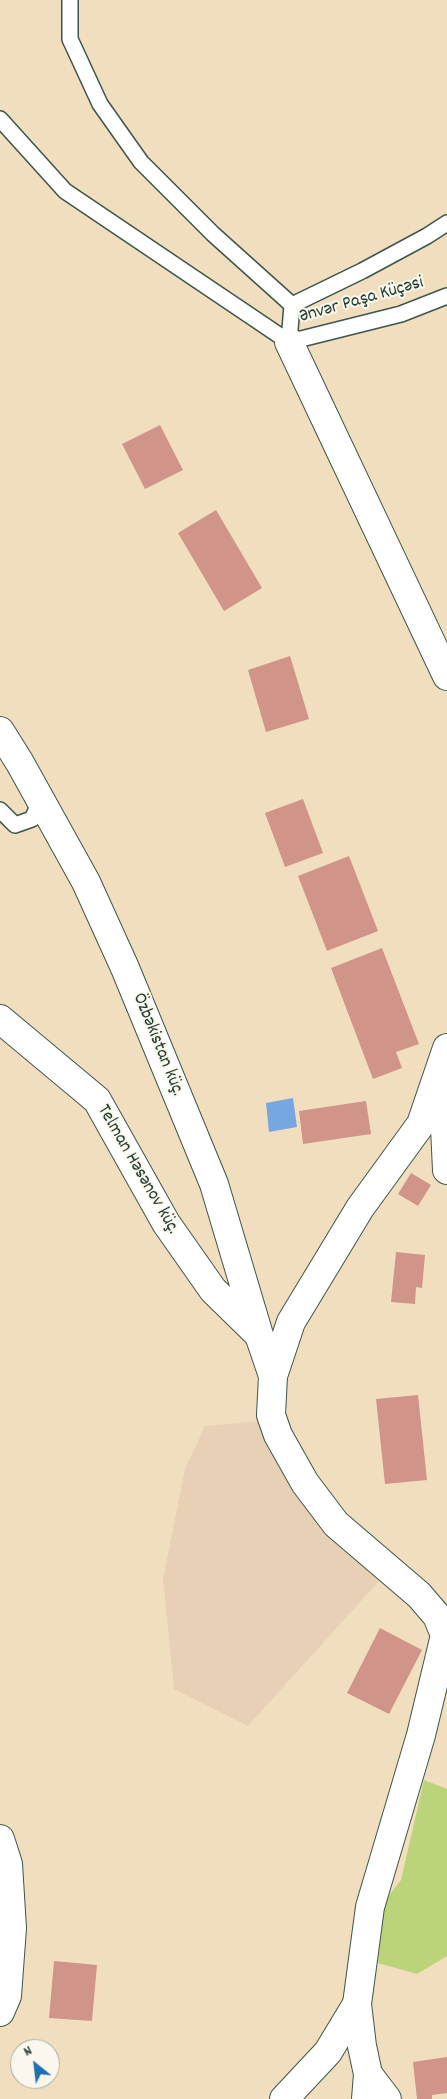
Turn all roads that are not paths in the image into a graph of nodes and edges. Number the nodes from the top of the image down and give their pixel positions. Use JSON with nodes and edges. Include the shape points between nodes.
{"nodes":[{"id":1,"x":70,"y":0,"type":"edge"},
{"id":2,"x":0,"y":119,"type":"edge"},
{"id":3,"x":447,"y":223,"type":"edge"},
{"id":4,"x":447,"y":296,"type":"edge"},
{"id":5,"x":292,"y":305,"type":"junction"},
{"id":6,"x":288,"y":342,"type":"junction"},
{"id":7,"x":447,"y":676,"type":"edge"},
{"id":8,"x":0,"y":731,"type":"edge"},
{"id":9,"x":41,"y":800,"type":"junction"},
{"id":10,"x":0,"y":810,"type":"edge"},
{"id":11,"x":0,"y":1019,"type":"edge"},
{"id":12,"x":444,"y":1055,"type":"edge"},
{"id":13,"x":447,"y":1170,"type":"edge"},
{"id":14,"x":259,"y":1335,"type":"junction"},
{"id":15,"x":273,"y":1376,"type":"junction"},
{"id":16,"x":446,"y":1633,"type":"edge"},
{"id":17,"x":0,"y":1839,"type":"edge"},
{"id":18,"x":357,"y":2004,"type":"junction"},
{"id":19,"x":0,"y":2012,"type":"edge"},
{"id":20,"x":367,"y":2086,"type":"edge"},
{"id":21,"x":284,"y":2099,"type":"edge"},
{"id":22,"x":387,"y":2099,"type":"edge"}],
"edges":[{"from":1,"to":5,"type":"lane","via":[[70,39],[100,104],[141,162],[213,234]]},
{"from":2,"to":6,"type":"lane","via":[[65,191]]},
{"from":3,"to":5,"type":"lane","via":[[370,267]]},
{"from":4,"to":6,"type":"lane","name":"Ənvər Paşa Küçəsi","via":[[401,314]]},
{"from":5,"to":6,"type":"lane"},
{"from":6,"to":7,"type":"street"},
{"from":8,"to":9,"type":"street","name":"Özbəkistan küç."},
{"from":9,"to":10,"type":"lane","via":[[32,819],[15,825]]},
{"from":9,"to":14,"type":"street","name":"Özbəkistan küç.","via":[[86,882],[126,968],[214,1184]]},
{"from":11,"to":14,"type":"street","name":"Telman Həsənov küç.","via":[[97,1100],[171,1230],[213,1290]]},
{"from":12,"to":13,"type":"street"},
{"from":12,"to":15,"type":"street","via":[[421,1124],[360,1208],[291,1322]]},
{"from":14,"to":15,"type":"street","name":"Özbəkistan küç."},
{"from":15,"to":16,"type":"street","via":[[271,1415],[278,1435],[305,1484],[336,1524],[419,1594]]},
{"from":16,"to":18,"type":"street","via":[[421,1735],[370,1907]]},
{"from":17,"to":19,"type":"street","via":[[8,1864],[12,1928],[7,1996]]},
{"from":18,"to":20,"type":"street"},
{"from":18,"to":21,"type":"street","via":[[328,2052]]},
{"from":20,"to":22,"type":"street"}]}
